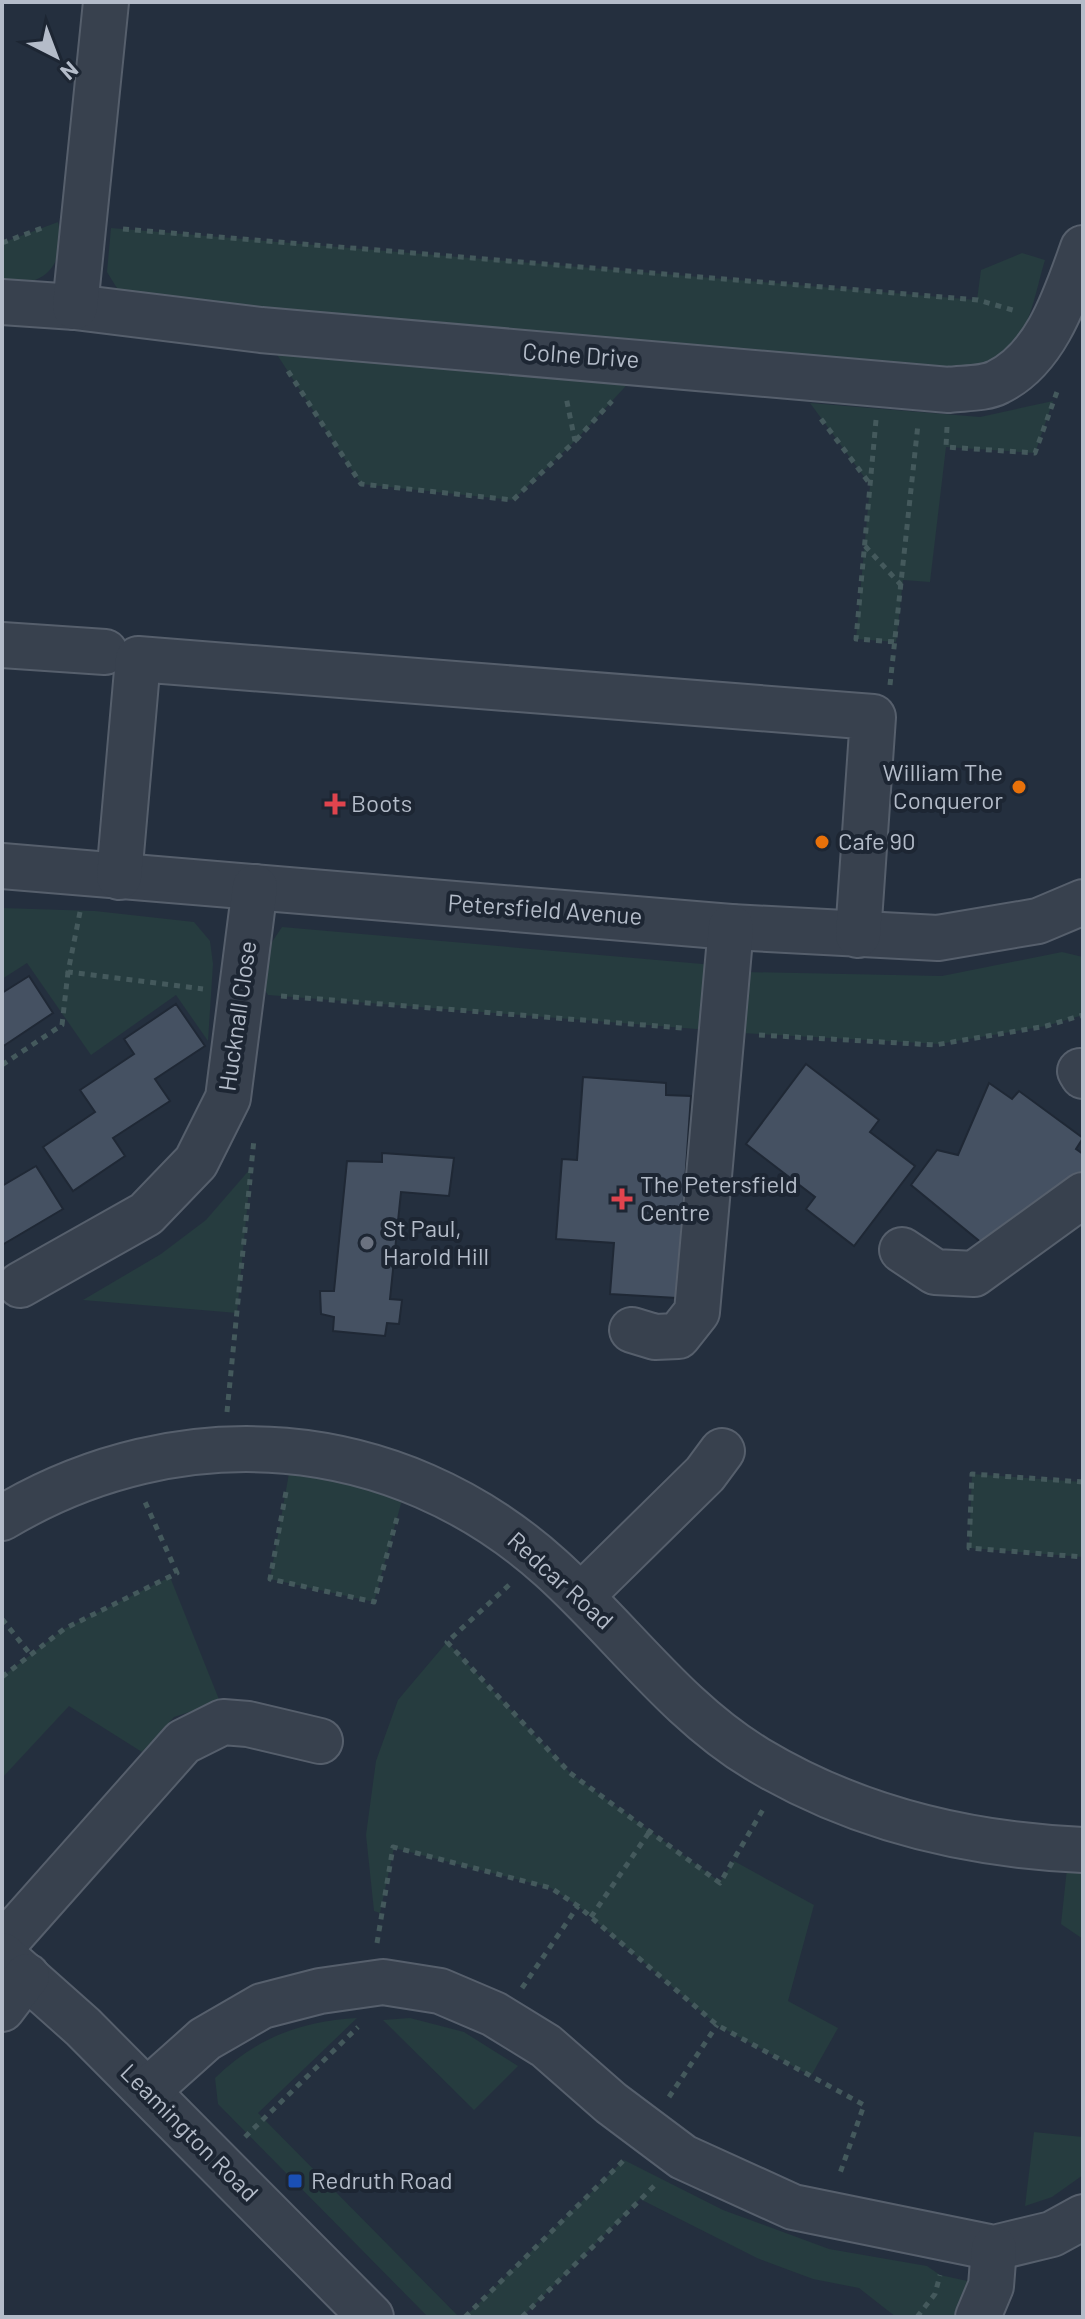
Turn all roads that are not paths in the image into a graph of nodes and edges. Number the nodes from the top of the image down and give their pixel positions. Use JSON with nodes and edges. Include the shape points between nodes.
{"nodes":[{"id":1,"x":106,"y":2,"type":"edge"},
{"id":2,"x":1083,"y":248,"type":"edge"},
{"id":3,"x":2,"y":302,"type":"edge"},
{"id":4,"x":75,"y":307,"type":"junction"},
{"id":5,"x":2,"y":645,"type":"edge"},
{"id":6,"x":105,"y":652,"type":"dead end"},
{"id":7,"x":2,"y":866,"type":"edge"},
{"id":8,"x":104,"y":876,"type":"junction"},
{"id":9,"x":255,"y":887,"type":"junction"},
{"id":10,"x":1083,"y":902,"type":"edge"},
{"id":11,"x":731,"y":927,"type":"junction"},
{"id":12,"x":858,"y":935,"type":"junction"},
{"id":13,"x":1083,"y":1195,"type":"edge"},
{"id":14,"x":902,"y":1250,"type":"dead end"},
{"id":15,"x":20,"y":1285,"type":"dead end"},
{"id":16,"x":632,"y":1330,"type":"dead end"},
{"id":17,"x":722,"y":1451,"type":"dead end"},
{"id":18,"x":2,"y":1518,"type":"edge"},
{"id":19,"x":581,"y":1596,"type":"junction"},
{"id":20,"x":320,"y":1741,"type":"dead end"},
{"id":21,"x":1083,"y":1850,"type":"edge"},
{"id":22,"x":8,"y":1972,"type":"edge"},
{"id":23,"x":148,"y":2090,"type":"junction"},
{"id":24,"x":1083,"y":2217,"type":"edge"},
{"id":25,"x":994,"y":2248,"type":"junction"},
{"id":26,"x":371,"y":2317,"type":"edge"},
{"id":27,"x":978,"y":2317,"type":"edge"}],
"edges":[{"from":1,"to":4,"type":"street"},
{"from":2,"to":4,"type":"street","name":"Colne Drive","via":[[1056,321],[1031,354],[997,383],[949,390],[261,330]]},
{"from":3,"to":4,"type":"street","name":"Colne Drive"},
{"from":5,"to":6,"type":"street"},
{"from":7,"to":8,"type":"street","name":"Petersfield Avenue"},
{"from":8,"to":9,"type":"street","name":"Petersfield Avenue"},
{"from":8,"to":12,"type":"street","via":[[138,659],[873,717]]},
{"from":9,"to":11,"type":"street","name":"Petersfield Avenue"},
{"from":9,"to":15,"type":"street","name":"Hucknall Close","via":[[228,1098],[196,1162],[146,1214]]},
{"from":10,"to":12,"type":"street","name":"Petersfield Avenue","via":[[1038,921],[938,938]]},
{"from":11,"to":12,"type":"street","name":"Petersfield Avenue"},
{"from":11,"to":16,"type":"street","via":[[697,1312],[678,1336]]},
{"from":13,"to":14,"type":"street","via":[[974,1274],[935,1272]]},
{"from":17,"to":19,"type":"street"},
{"from":18,"to":19,"type":"street","name":"Redcar Road","via":[[96,1472],[224,1448],[293,1451],[408,1478],[489,1518]]},
{"from":19,"to":21,"type":"street","name":"Redcar Road","via":[[690,1708],[755,1758],[784,1773],[883,1819],[948,1836]]},
{"from":20,"to":22,"type":"street","via":[[223,1722],[183,1742]]},
{"from":22,"to":23,"type":"street","name":"Leamington Road"},
{"from":23,"to":25,"type":"street","via":[[205,2039],[262,2006],[383,1982],[440,1991],[546,2046],[683,2157],[793,2207]]},
{"from":23,"to":26,"type":"street","name":"Leamington Road"},
{"from":24,"to":25,"type":"street","via":[[1052,2234]]},
{"from":25,"to":27,"type":"street","via":[[991,2286]]}]}
